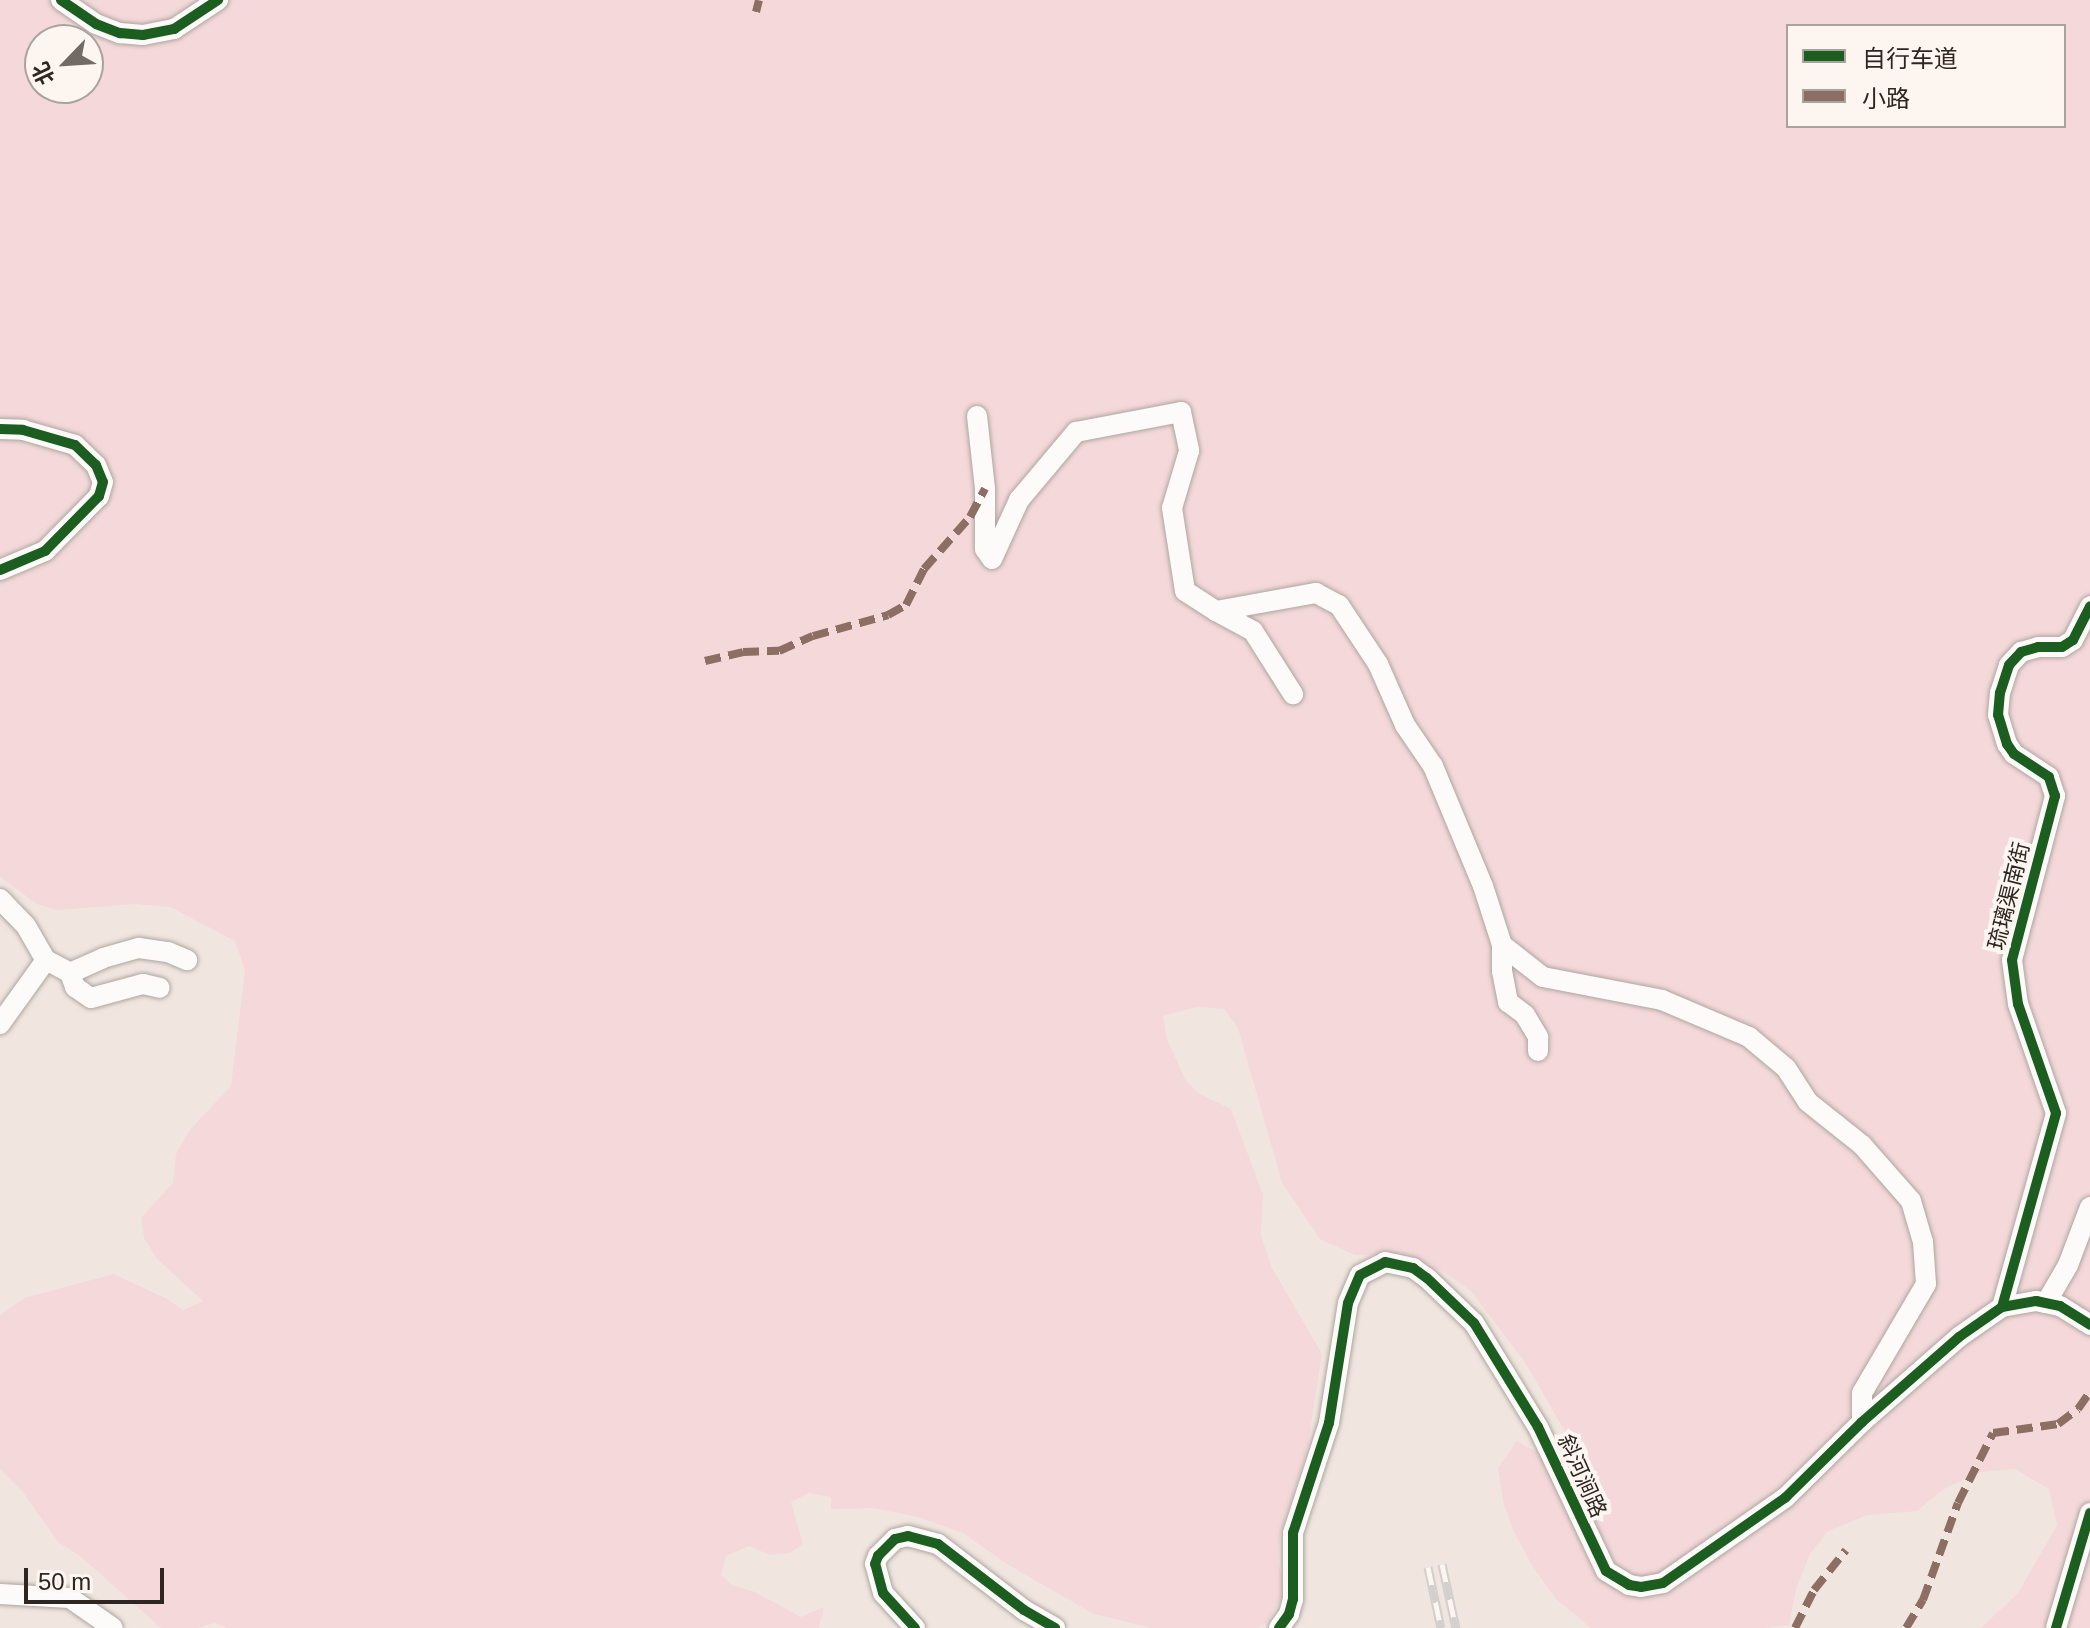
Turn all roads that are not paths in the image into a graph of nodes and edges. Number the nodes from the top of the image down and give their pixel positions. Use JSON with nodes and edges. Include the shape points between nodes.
{"nodes":[{"id":1,"x":61,"y":0,"type":"edge"},
{"id":2,"x":218,"y":0,"type":"edge"},
{"id":3,"x":977,"y":416,"type":"dead end"},
{"id":4,"x":0,"y":429,"type":"edge"},
{"id":5,"x":0,"y":570,"type":"edge"},
{"id":6,"x":2090,"y":606,"type":"edge"},
{"id":7,"x":1216,"y":611,"type":"junction"},
{"id":8,"x":1293,"y":694,"type":"dead end"},
{"id":9,"x":0,"y":899,"type":"edge"},
{"id":10,"x":1502,"y":945,"type":"junction"},
{"id":11,"x":46,"y":960,"type":"junction"},
{"id":12,"x":187,"y":960,"type":"dead end"},
{"id":13,"x":70,"y":973,"type":"junction"},
{"id":14,"x":160,"y":988,"type":"dead end"},
{"id":15,"x":0,"y":1024,"type":"edge"},
{"id":16,"x":1538,"y":1051,"type":"dead end"},
{"id":17,"x":2090,"y":1207,"type":"edge"},
{"id":18,"x":2046,"y":1303,"type":"junction"},
{"id":19,"x":2002,"y":1307,"type":"junction"},
{"id":20,"x":2090,"y":1325,"type":"edge"},
{"id":21,"x":1862,"y":1422,"type":"junction"},
{"id":22,"x":2090,"y":1513,"type":"edge"},
{"id":23,"x":0,"y":1594,"type":"edge"},
{"id":24,"x":113,"y":1628,"type":"edge"},
{"id":25,"x":915,"y":1628,"type":"edge"},
{"id":26,"x":1055,"y":1628,"type":"edge"},
{"id":27,"x":1279,"y":1628,"type":"edge"},
{"id":28,"x":2056,"y":1628,"type":"edge"}],
"edges":[{"from":1,"to":2,"type":"street","via":[[96,24],[143,35],[174,29]]},
{"from":3,"to":7,"type":"street","via":[[985,549],[992,559],[1019,500],[1076,432],[1181,412],[1189,451],[1172,508],[1185,591]]},
{"from":4,"to":5,"type":"street","via":[[75,445],[96,465],[103,482],[99,496],[45,551]]},
{"from":6,"to":19,"type":"street","name":"琉璃渠南街","via":[[2073,640],[2062,647],[2021,652],[2009,665],[2000,693],[1998,715],[2007,744],[2049,777],[2055,796],[2012,960],[2018,1004],[2056,1113]]},
{"from":7,"to":8,"type":"street","via":[[1253,631]]},
{"from":7,"to":10,"type":"street","via":[[1316,593],[1339,605],[1433,766]]},
{"from":9,"to":11,"type":"street","via":[[26,926]]},
{"from":10,"to":16,"type":"street","via":[[1508,1002],[1525,1015],[1538,1037]]},
{"from":10,"to":21,"type":"street","via":[[1543,977],[1662,1000],[1749,1037],[1786,1068],[1808,1102],[1862,1145],[1911,1201],[1923,1242],[1926,1284],[1862,1393]]},
{"from":11,"to":13,"type":"street"},
{"from":11,"to":15,"type":"street"},
{"from":12,"to":13,"type":"street","via":[[139,948]]},
{"from":13,"to":14,"type":"street","via":[[75,987],[91,998],[143,984]]},
{"from":17,"to":18,"type":"street","via":[[2068,1265]]},
{"from":18,"to":19,"type":"street","name":"斜河涧路"},
{"from":18,"to":20,"type":"street","name":"斜河涧路"},
{"from":19,"to":21,"type":"street","name":"斜河涧路","via":[[1959,1337]]},
{"from":21,"to":27,"type":"street","name":"斜河涧路","via":[[1785,1498],[1663,1583],[1629,1585],[1606,1571],[1538,1427],[1474,1323],[1413,1268],[1385,1262],[1360,1275],[1348,1303],[1332,1409],[1293,1533],[1293,1599]]},
{"from":22,"to":28,"type":"street"},
{"from":23,"to":24,"type":"street","via":[[70,1598]]},
{"from":25,"to":26,"type":"street","via":[[883,1593],[875,1564],[895,1539],[908,1536],[938,1544]]}]}
